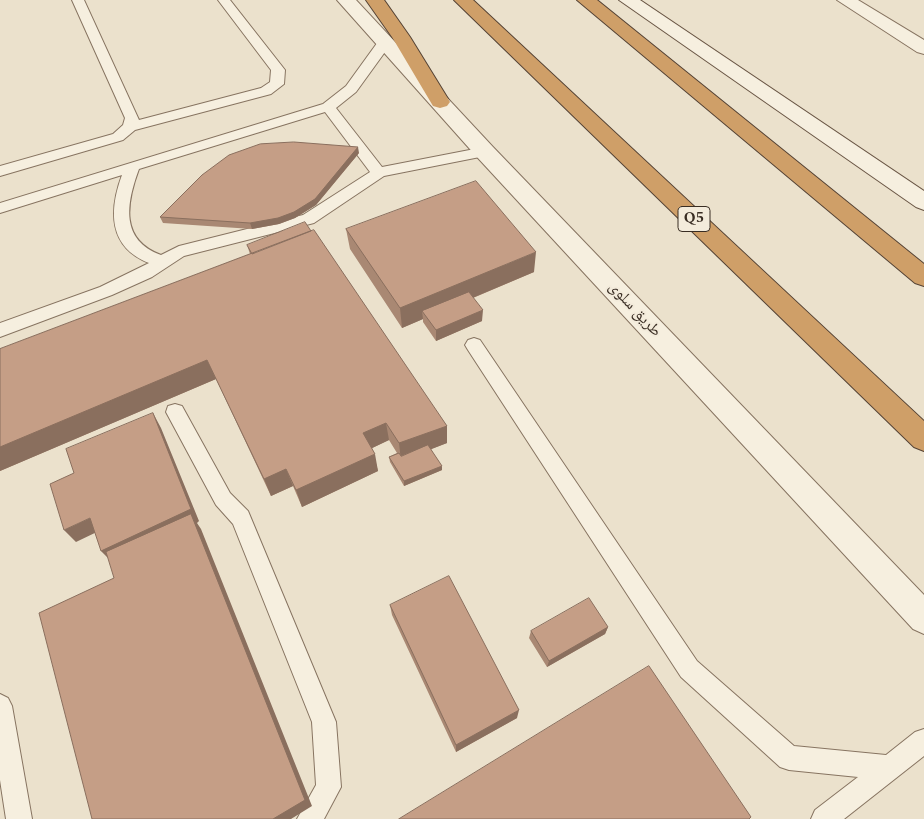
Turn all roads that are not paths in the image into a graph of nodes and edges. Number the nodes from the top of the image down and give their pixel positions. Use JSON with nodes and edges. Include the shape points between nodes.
{"nodes":[{"id":1,"x":78,"y":0,"type":"edge"},
{"id":2,"x":224,"y":0,"type":"edge"},
{"id":3,"x":346,"y":0,"type":"edge"},
{"id":4,"x":374,"y":0,"type":"edge"},
{"id":5,"x":463,"y":0,"type":"edge"},
{"id":6,"x":586,"y":0,"type":"edge"},
{"id":7,"x":628,"y":0,"type":"edge"},
{"id":8,"x":846,"y":0,"type":"edge"},
{"id":9,"x":385,"y":42,"type":"junction"},
{"id":10,"x":924,"y":48,"type":"edge"},
{"id":11,"x":440,"y":102,"type":"junction"},
{"id":12,"x":328,"y":107,"type":"junction"},
{"id":13,"x":130,"y":127,"type":"junction"},
{"id":14,"x":485,"y":152,"type":"junction"},
{"id":15,"x":133,"y":166,"type":"junction"},
{"id":16,"x":0,"y":171,"type":"edge"},
{"id":17,"x":379,"y":173,"type":"junction"},
{"id":18,"x":924,"y":202,"type":"edge"},
{"id":19,"x":0,"y":208,"type":"edge"},
{"id":20,"x":162,"y":262,"type":"junction"},
{"id":21,"x":924,"y":277,"type":"edge"},
{"id":22,"x":0,"y":330,"type":"edge"},
{"id":23,"x":474,"y":345,"type":"dead end"},
{"id":24,"x":175,"y":412,"type":"dead end"},
{"id":25,"x":924,"y":438,"type":"edge"},
{"id":26,"x":924,"y":618,"type":"edge"},
{"id":27,"x":0,"y":706,"type":"edge"},
{"id":28,"x":924,"y":741,"type":"edge"},
{"id":29,"x":888,"y":768,"type":"junction"},
{"id":30,"x":19,"y":819,"type":"edge"},
{"id":31,"x":310,"y":819,"type":"edge"},
{"id":32,"x":824,"y":819,"type":"edge"}],
"edges":[{"from":1,"to":13,"type":"lane","via":[[132,118]]},
{"from":2,"to":13,"type":"lane","via":[[278,70],[277,84],[266,91]]},
{"from":3,"to":9,"type":"street","name":"طريق سلوى"},
{"from":4,"to":11,"type":"highway","via":[[402,37]]},
{"from":5,"to":25,"type":"highway","number":"Q5"},
{"from":6,"to":21,"type":"highway"},
{"from":7,"to":18,"type":"street"},
{"from":8,"to":10,"type":"street"},
{"from":9,"to":11,"type":"street","name":"طريق سلوى"},
{"from":9,"to":12,"type":"lane","via":[[351,90]]},
{"from":11,"to":14,"type":"street","name":"طريق سلوى"},
{"from":12,"to":15,"type":"lane"},
{"from":12,"to":17,"type":"lane"},
{"from":13,"to":16,"type":"lane","via":[[118,137]]},
{"from":14,"to":17,"type":"lane"},
{"from":14,"to":26,"type":"street","name":"طريق سلوى"},
{"from":15,"to":19,"type":"lane"},
{"from":15,"to":20,"type":"lane","via":[[126,183],[121,220],[126,238],[138,251]]},
{"from":17,"to":20,"type":"lane","via":[[308,219],[179,252]]},
{"from":20,"to":22,"type":"lane","via":[[106,291]]},
{"from":23,"to":29,"type":"lane","via":[[689,669],[788,758]]},
{"from":24,"to":31,"type":"lane","via":[[222,499],[240,518],[324,722],[328,786]]},
{"from":27,"to":30,"type":"lane"},
{"from":28,"to":29,"type":"lane"},
{"from":29,"to":32,"type":"lane"}]}
